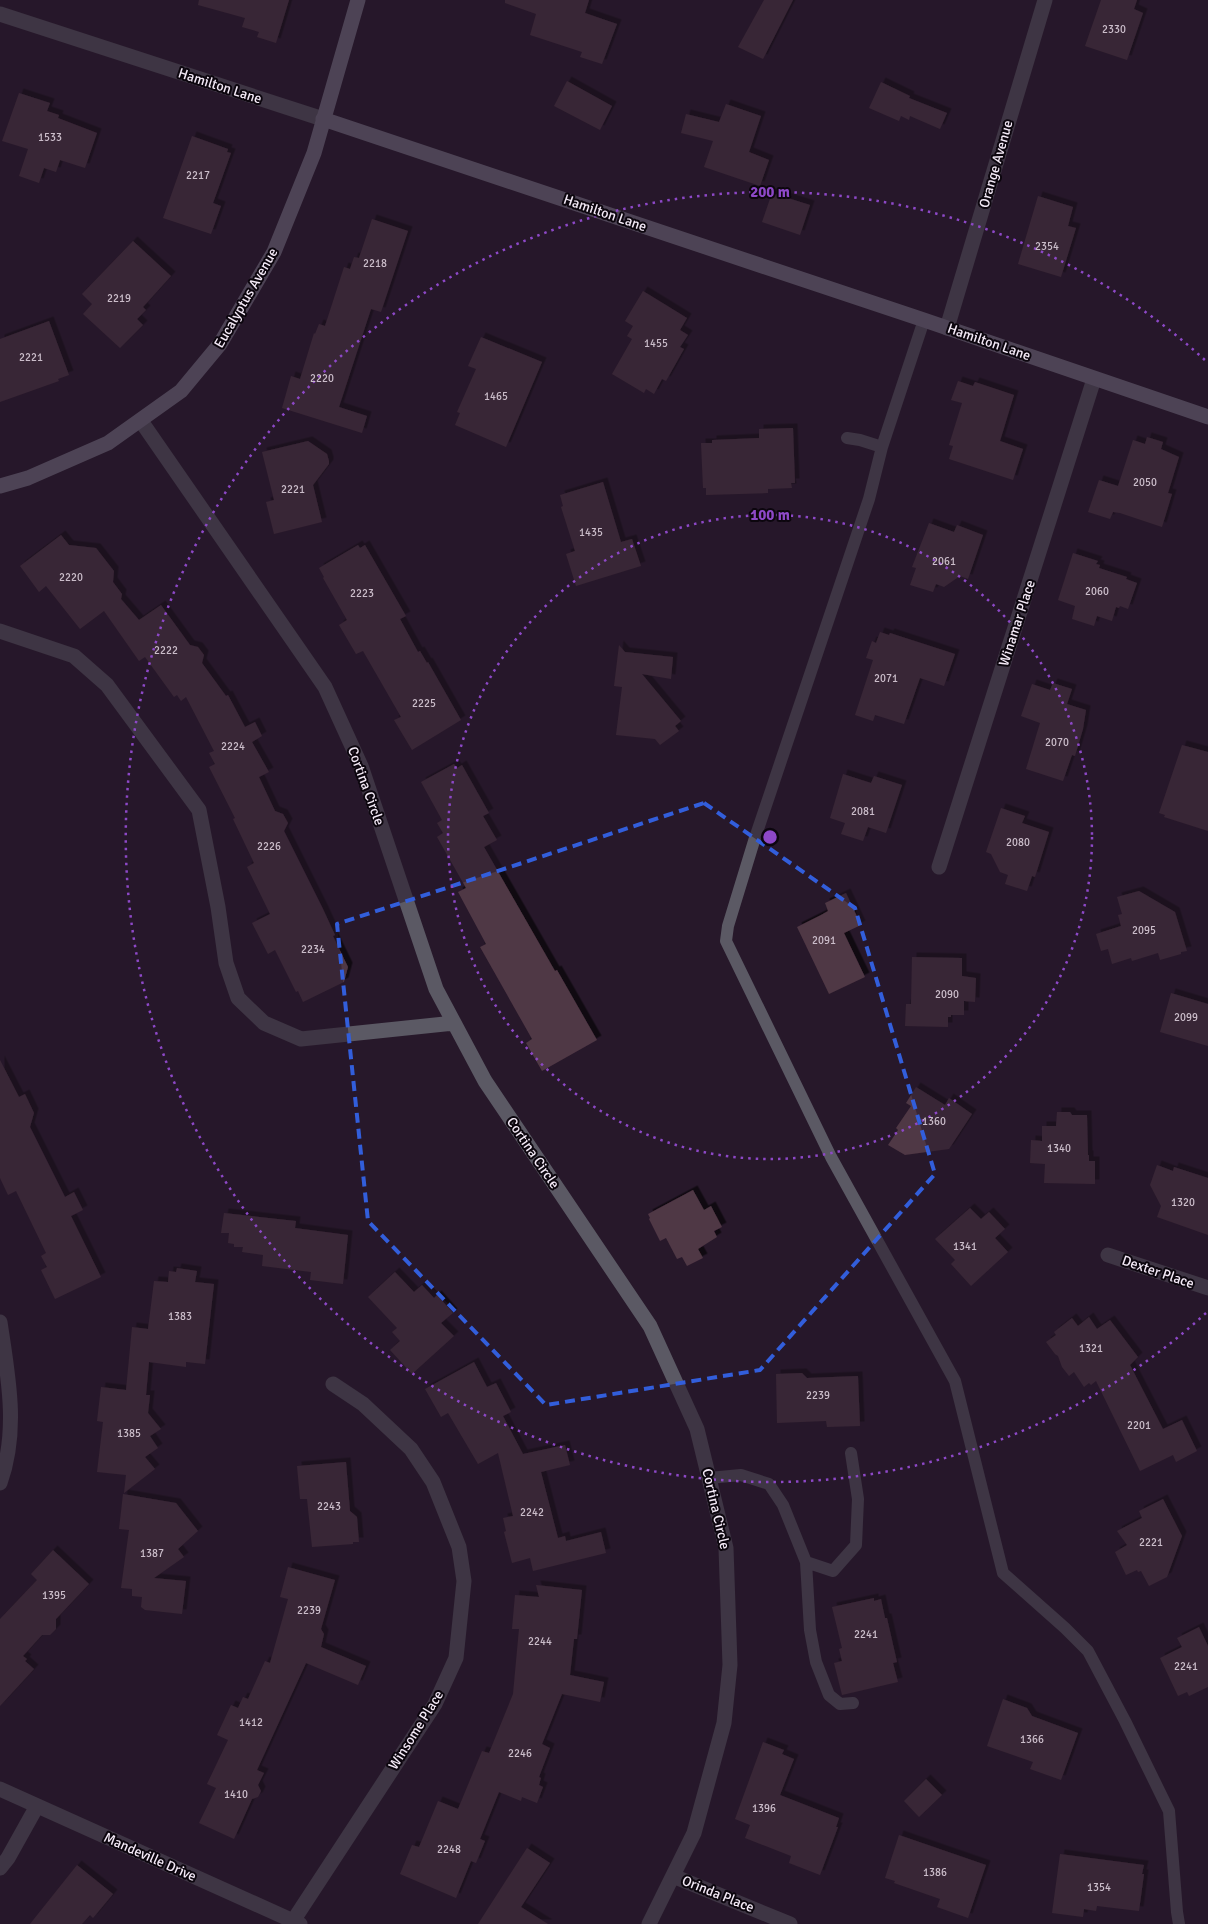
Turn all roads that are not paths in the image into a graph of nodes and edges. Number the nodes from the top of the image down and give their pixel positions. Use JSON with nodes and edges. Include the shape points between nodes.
{"nodes":[{"id":1,"x":358,"y":0,"type":"edge"},
{"id":2,"x":1045,"y":0,"type":"edge"},
{"id":3,"x":0,"y":14,"type":"edge"},
{"id":4,"x":323,"y":119,"type":"junction"},
{"id":5,"x":924,"y":320,"type":"junction"},
{"id":6,"x":947,"y":328,"type":"junction"},
{"id":7,"x":1094,"y":379,"type":"junction"},
{"id":8,"x":1208,"y":417,"type":"edge"},
{"id":9,"x":141,"y":421,"type":"junction"},
{"id":10,"x":847,"y":438,"type":"dead end"},
{"id":11,"x":882,"y":447,"type":"junction"},
{"id":12,"x":0,"y":486,"type":"edge"},
{"id":13,"x":0,"y":631,"type":"edge"},
{"id":14,"x":939,"y":867,"type":"dead end"},
{"id":15,"x":454,"y":1023,"type":"junction"},
{"id":16,"x":1108,"y":1255,"type":"dead end"},
{"id":17,"x":1208,"y":1288,"type":"edge"},
{"id":18,"x":0,"y":1322,"type":"edge"},
{"id":19,"x":332,"y":1384,"type":"dead end"},
{"id":20,"x":852,"y":1453,"type":"dead end"},
{"id":21,"x":709,"y":1478,"type":"junction"},
{"id":22,"x":0,"y":1483,"type":"edge"},
{"id":23,"x":806,"y":1562,"type":"junction"},
{"id":24,"x":853,"y":1703,"type":"dead end"},
{"id":25,"x":0,"y":1789,"type":"edge"},
{"id":26,"x":37,"y":1806,"type":"junction"},
{"id":27,"x":0,"y":1868,"type":"edge"},
{"id":28,"x":673,"y":1876,"type":"junction"},
{"id":29,"x":295,"y":1923,"type":"edge"},
{"id":30,"x":649,"y":1924,"type":"edge"},
{"id":31,"x":790,"y":1924,"type":"edge"},
{"id":32,"x":1180,"y":1924,"type":"edge"}],
"edges":[{"from":1,"to":4,"type":"street","name":"Eucalyptus Avenue"},
{"from":2,"to":6,"type":"street","name":"Orange Avenue"},
{"from":3,"to":4,"type":"street","name":"Hamilton Lane"},
{"from":4,"to":5,"type":"street","name":"Hamilton Lane"},
{"from":4,"to":9,"type":"street","name":"Eucalyptus Avenue","via":[[314,153],[274,252],[220,344],[181,391]]},
{"from":5,"to":6,"type":"street","name":"Hamilton Lane"},
{"from":5,"to":11,"type":"lane"},
{"from":6,"to":7,"type":"street","name":"Hamilton Lane"},
{"from":7,"to":8,"type":"street","name":"Hamilton Lane"},
{"from":7,"to":14,"type":"street","name":"Winamar Place"},
{"from":9,"to":12,"type":"street","name":"Eucalyptus Avenue","via":[[108,443],[28,478]]},
{"from":9,"to":15,"type":"street","name":"Cortina Circle","via":[[325,688],[361,766],[436,988]]},
{"from":10,"to":11,"type":"lane"},
{"from":11,"to":32,"type":"lane","via":[[869,499],[754,841],[726,941],[831,1157],[955,1381],[1002,1573],[1088,1651],[1169,1811]]},
{"from":13,"to":15,"type":"street","via":[[74,656],[107,685],[199,810],[226,964],[238,998],[264,1023],[301,1039]]},
{"from":15,"to":21,"type":"street","name":"Cortina Circle","via":[[484,1081],[650,1326],[697,1428]]},
{"from":16,"to":17,"type":"street","name":"Dexter Place"},
{"from":18,"to":22,"type":"street","via":[[11,1407],[8,1452]]},
{"from":19,"to":29,"type":"street","name":"Winsome Place","via":[[363,1404],[411,1449],[433,1482],[458,1547],[464,1581],[456,1658],[435,1704]]},
{"from":20,"to":23,"type":"lane","via":[[858,1499],[856,1545],[833,1571]]},
{"from":21,"to":23,"type":"lane","via":[[741,1475],[769,1484],[783,1505]]},
{"from":21,"to":28,"type":"street","name":"Cortina Circle","via":[[726,1548],[730,1665],[724,1723],[694,1833]]},
{"from":23,"to":24,"type":"lane","via":[[810,1630],[816,1662],[829,1695],[840,1704]]},
{"from":25,"to":26,"type":"street","name":"Mandeville Drive"},
{"from":26,"to":27,"type":"street"},
{"from":26,"to":29,"type":"street","name":"Mandeville Drive"},
{"from":28,"to":30,"type":"street","name":"Cortina Circle"},
{"from":28,"to":31,"type":"street","name":"Orinda Place"}]}
